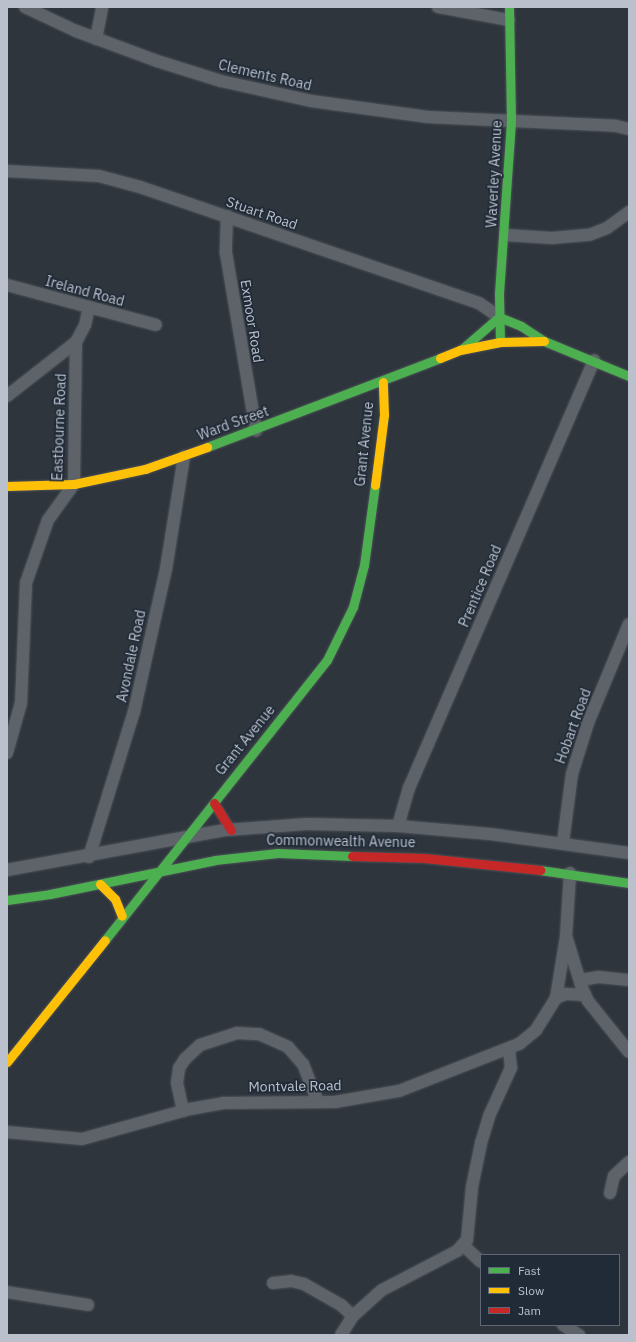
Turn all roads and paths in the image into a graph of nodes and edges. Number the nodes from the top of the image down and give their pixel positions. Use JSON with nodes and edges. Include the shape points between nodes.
{"nodes":[{"id":1,"x":25,"y":7,"type":"edge"},
{"id":2,"x":102,"y":7,"type":"edge"},
{"id":3,"x":438,"y":7,"type":"edge"},
{"id":4,"x":509,"y":7,"type":"edge"},
{"id":5,"x":509,"y":20,"type":"junction"},
{"id":6,"x":96,"y":39,"type":"junction"},
{"id":7,"x":511,"y":121,"type":"junction"},
{"id":8,"x":629,"y":129,"type":"edge"},
{"id":9,"x":7,"y":171,"type":"edge"},
{"id":10,"x":629,"y":212,"type":"edge"},
{"id":11,"x":227,"y":216,"type":"junction"},
{"id":12,"x":505,"y":235,"type":"junction"},
{"id":13,"x":7,"y":285,"type":"edge"},
{"id":14,"x":89,"y":308,"type":"junction"},
{"id":15,"x":499,"y":317,"type":"junction"},
{"id":16,"x":156,"y":325,"type":"dead end"},
{"id":17,"x":544,"y":340,"type":"junction"},
{"id":18,"x":76,"y":342,"type":"junction"},
{"id":19,"x":500,"y":342,"type":"junction"},
{"id":20,"x":460,"y":350,"type":"junction"},
{"id":21,"x":594,"y":360,"type":"junction"},
{"id":22,"x":629,"y":376,"type":"edge"},
{"id":23,"x":383,"y":382,"type":"junction"},
{"id":24,"x":7,"y":396,"type":"edge"},
{"id":25,"x":256,"y":430,"type":"junction"},
{"id":26,"x":184,"y":456,"type":"junction"},
{"id":27,"x":74,"y":484,"type":"junction"},
{"id":28,"x":7,"y":486,"type":"edge"},
{"id":29,"x":629,"y":624,"type":"edge"},
{"id":30,"x":7,"y":753,"type":"edge"},
{"id":31,"x":214,"y":803,"type":"junction"},
{"id":32,"x":398,"y":826,"type":"junction"},
{"id":33,"x":231,"y":830,"type":"junction"},
{"id":34,"x":186,"y":838,"type":"junction"},
{"id":35,"x":563,"y":842,"type":"junction"},
{"id":36,"x":629,"y":853,"type":"edge"},
{"id":37,"x":88,"y":857,"type":"junction"},
{"id":38,"x":7,"y":870,"type":"edge"},
{"id":39,"x":159,"y":872,"type":"junction"},
{"id":40,"x":570,"y":873,"type":"junction"},
{"id":41,"x":629,"y":883,"type":"edge"},
{"id":42,"x":100,"y":884,"type":"junction"},
{"id":43,"x":7,"y":900,"type":"edge"},
{"id":44,"x":122,"y":916,"type":"junction"},
{"id":45,"x":566,"y":936,"type":"junction"},
{"id":46,"x":580,"y":980,"type":"junction"},
{"id":47,"x":629,"y":980,"type":"edge"},
{"id":48,"x":585,"y":995,"type":"junction"},
{"id":49,"x":556,"y":998,"type":"junction"},
{"id":50,"x":509,"y":1048,"type":"junction"},
{"id":51,"x":629,"y":1052,"type":"edge"},
{"id":52,"x":7,"y":1062,"type":"edge"},
{"id":53,"x":318,"y":1102,"type":"junction"},
{"id":54,"x":183,"y":1111,"type":"junction"},
{"id":55,"x":7,"y":1132,"type":"edge"},
{"id":56,"x":629,"y":1162,"type":"edge"},
{"id":57,"x":610,"y":1193,"type":"dead end"},
{"id":58,"x":464,"y":1246,"type":"junction"},
{"id":59,"x":480,"y":1261,"type":"edge"},
{"id":60,"x":273,"y":1283,"type":"dead end"},
{"id":61,"x":7,"y":1292,"type":"edge"},
{"id":62,"x":88,"y":1305,"type":"dead end"},
{"id":63,"x":353,"y":1316,"type":"junction"},
{"id":64,"x":565,"y":1326,"type":"edge"},
{"id":65,"x":341,"y":1335,"type":"edge"},
{"id":66,"x":579,"y":1335,"type":"edge"}],
"edges":[{"from":1,"to":6,"type":"street","name":"Clements Road"},
{"from":2,"to":6,"type":"street"},
{"from":3,"to":5,"type":"street"},
{"from":4,"to":5,"type":"street","name":"Waverley Avenue"},
{"from":5,"to":7,"type":"street","name":"Waverley Avenue"},
{"from":6,"to":7,"type":"street","name":"Clements Road","via":[[221,81],[311,101],[400,114]]},
{"from":7,"to":8,"type":"street","name":"Clements Road","via":[[616,126]]},
{"from":7,"to":12,"type":"street","name":"Waverley Avenue"},
{"from":9,"to":11,"type":"street","name":"Stuart Road","via":[[99,176]]},
{"from":10,"to":12,"type":"street","via":[[607,228],[589,235],[552,238]]},
{"from":11,"to":15,"type":"street","name":"Stuart Road","via":[[479,303]]},
{"from":11,"to":25,"type":"street","name":"Exmoor Road","via":[[226,253]]},
{"from":12,"to":15,"type":"street","name":"Waverley Avenue"},
{"from":13,"to":14,"type":"street","name":"Ireland Road"},
{"from":14,"to":16,"type":"street","name":"Ireland Road"},
{"from":14,"to":18,"type":"street","name":"Eastbourne Road","via":[[85,325]]},
{"from":15,"to":17,"type":"street","name":"Ward Street"},
{"from":15,"to":19,"type":"street","name":"Waverley Avenue"},
{"from":15,"to":20,"type":"street","name":"Ward Street"},
{"from":17,"to":19,"type":"street","name":"Ward Street"},
{"from":17,"to":21,"type":"street","name":"Ward Street"},
{"from":18,"to":24,"type":"street"},
{"from":18,"to":27,"type":"street","name":"Eastbourne Road"},
{"from":19,"to":20,"type":"street","name":"Ward Street"},
{"from":20,"to":23,"type":"street","name":"Ward Street"},
{"from":21,"to":22,"type":"street","name":"Ward Street"},
{"from":21,"to":32,"type":"street","name":"Prentice Road","via":[[409,788]]},
{"from":23,"to":25,"type":"street","name":"Ward Street"},
{"from":23,"to":31,"type":"street","name":"Grant Avenue","via":[[384,415],[368,540],[353,607],[327,660]]},
{"from":25,"to":26,"type":"street","name":"Ward Street"},
{"from":26,"to":27,"type":"street","name":"Ward Street","via":[[145,469]]},
{"from":26,"to":37,"type":"street","name":"Avondale Road","via":[[166,569],[134,712]]},
{"from":27,"to":28,"type":"street","name":"Ward Street"},
{"from":27,"to":30,"type":"street","name":"Eastbourne Road","via":[[48,520],[26,583],[21,703],[14,737]]},
{"from":29,"to":35,"type":"street","name":"Hobart Road","via":[[588,723],[572,774]]},
{"from":31,"to":33,"type":"street"},
{"from":31,"to":34,"type":"street","name":"Grant Avenue"},
{"from":32,"to":33,"type":"street","name":"Commonwealth Avenue","via":[[307,824]]},
{"from":32,"to":35,"type":"street","name":"Commonwealth Avenue"},
{"from":33,"to":34,"type":"street","name":"Commonwealth Avenue"},
{"from":34,"to":37,"type":"street","name":"Commonwealth Avenue"},
{"from":34,"to":39,"type":"street","name":"Grant Avenue"},
{"from":35,"to":36,"type":"street","name":"Commonwealth Avenue"},
{"from":37,"to":38,"type":"street","name":"Commonwealth Avenue"},
{"from":39,"to":40,"type":"street","name":"Commonwealth Avenue","via":[[227,858],[299,852],[424,858]]},
{"from":39,"to":42,"type":"street","name":"Commonwealth Avenue"},
{"from":39,"to":44,"type":"street","name":"Grant Avenue"},
{"from":40,"to":41,"type":"street","name":"Commonwealth Avenue"},
{"from":40,"to":45,"type":"street"},
{"from":42,"to":43,"type":"street","name":"Commonwealth Avenue"},
{"from":42,"to":44,"type":"street","via":[[115,899]]},
{"from":44,"to":52,"type":"street","name":"Grant Avenue"},
{"from":45,"to":46,"type":"street"},
{"from":45,"to":49,"type":"street","name":"Montvale Road"},
{"from":46,"to":47,"type":"street","via":[[599,976]]},
{"from":46,"to":48,"type":"street"},
{"from":48,"to":49,"type":"street","via":[[566,994]]},
{"from":48,"to":51,"type":"street"},
{"from":49,"to":50,"type":"street","name":"Montvale Road","via":[[532,1034]]},
{"from":50,"to":53,"type":"street","name":"Montvale Road","via":[[399,1091]]},
{"from":50,"to":58,"type":"street","via":[[511,1068],[490,1114],[481,1143],[472,1187],[469,1233]]},
{"from":53,"to":54,"type":"street","name":"Montvale Road","via":[[242,1102]]},
{"from":53,"to":54,"type":"street","via":[[306,1069],[294,1052],[267,1036],[237,1033],[200,1045],[185,1059],[179,1068],[177,1083]]},
{"from":54,"to":55,"type":"street","name":"Montvale Road","via":[[82,1140]]},
{"from":56,"to":57,"type":"street","via":[[614,1176]]},
{"from":58,"to":59,"type":"street"},
{"from":58,"to":63,"type":"street","via":[[382,1290]]},
{"from":60,"to":63,"type":"street","via":[[291,1281],[304,1284],[341,1305]]},
{"from":61,"to":62,"type":"street"},
{"from":63,"to":65,"type":"street"},
{"from":64,"to":66,"type":"street"}]}
